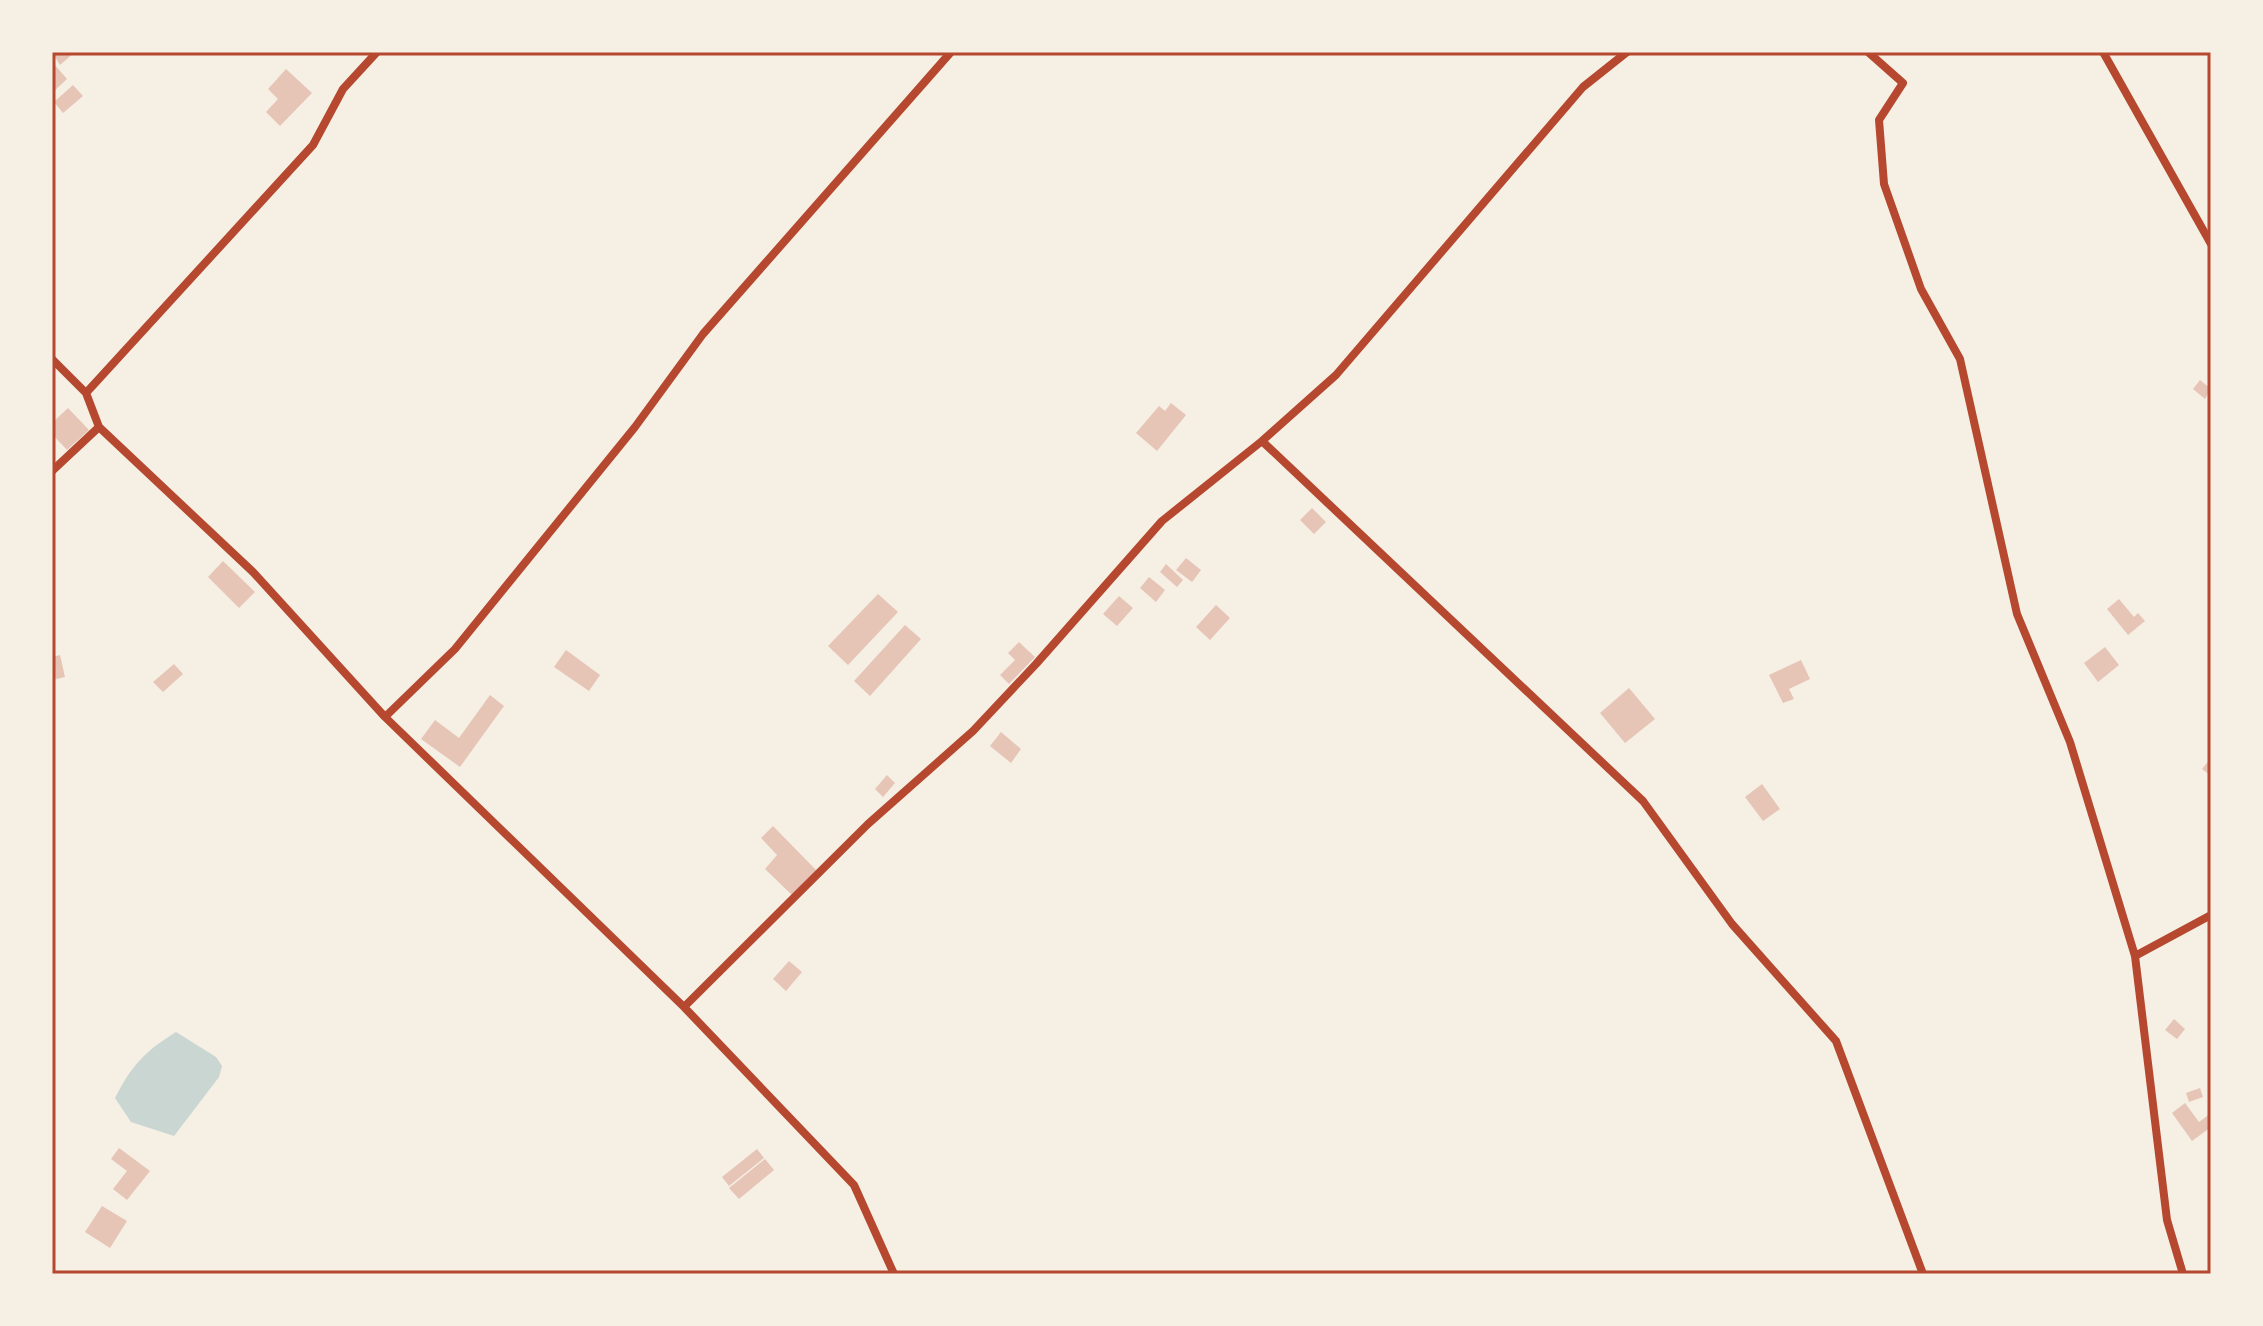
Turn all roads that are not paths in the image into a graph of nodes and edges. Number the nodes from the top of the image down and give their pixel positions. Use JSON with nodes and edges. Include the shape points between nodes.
{"nodes":[{"id":1,"x":377,"y":52,"type":"edge"},
{"id":2,"x":951,"y":52,"type":"edge"},
{"id":3,"x":1627,"y":52,"type":"edge"},
{"id":4,"x":1868,"y":52,"type":"edge"},
{"id":5,"x":2103,"y":52,"type":"edge"},
{"id":6,"x":2211,"y":244,"type":"edge"},
{"id":7,"x":52,"y":359,"type":"edge"},
{"id":8,"x":86,"y":393,"type":"junction"},
{"id":9,"x":99,"y":427,"type":"junction"},
{"id":10,"x":1262,"y":441,"type":"junction"},
{"id":11,"x":52,"y":471,"type":"edge"},
{"id":12,"x":385,"y":717,"type":"junction"},
{"id":13,"x":2211,"y":915,"type":"edge"},
{"id":14,"x":2135,"y":956,"type":"junction"},
{"id":15,"x":684,"y":1007,"type":"junction"},
{"id":16,"x":894,"y":1274,"type":"edge"},
{"id":17,"x":1923,"y":1274,"type":"edge"},
{"id":18,"x":2183,"y":1274,"type":"edge"}],
"edges":[{"from":1,"to":8,"type":"street","via":[[343,89],[313,145]]},
{"from":2,"to":12,"type":"street","via":[[703,334],[635,427],[455,649]]},
{"from":3,"to":10,"type":"street","via":[[1583,87],[1336,375]]},
{"from":4,"to":14,"type":"street","via":[[1903,83],[1879,120],[1884,184],[1921,289],[1960,359],[2017,614],[2070,742]]},
{"from":5,"to":6,"type":"street"},
{"from":7,"to":8,"type":"street"},
{"from":8,"to":9,"type":"street"},
{"from":9,"to":11,"type":"street"},
{"from":9,"to":12,"type":"street","via":[[253,572]]},
{"from":10,"to":15,"type":"street","via":[[1162,521],[973,731],[868,824]]},
{"from":10,"to":17,"type":"street","via":[[1643,801],[1732,924],[1836,1041]]},
{"from":12,"to":15,"type":"street"},
{"from":13,"to":14,"type":"street"},
{"from":14,"to":18,"type":"street","via":[[2167,1220]]},
{"from":15,"to":16,"type":"street","via":[[854,1185]]}]}
